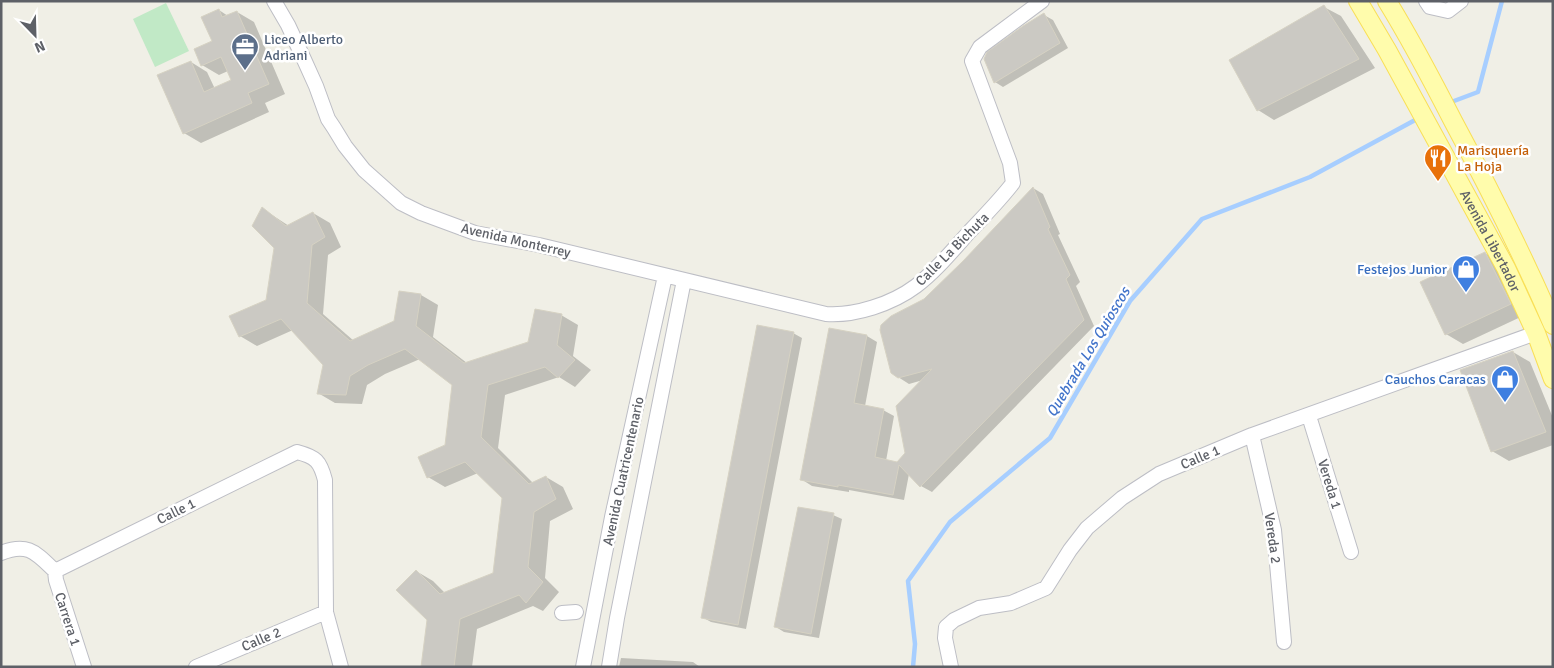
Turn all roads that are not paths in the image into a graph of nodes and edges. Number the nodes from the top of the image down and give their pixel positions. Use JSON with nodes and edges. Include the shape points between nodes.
{"nodes":[{"id":1,"x":274,"y":1,"type":"edge"},
{"id":2,"x":1042,"y":1,"type":"edge"},
{"id":3,"x":1358,"y":1,"type":"edge"},
{"id":4,"x":1387,"y":1,"type":"edge"},
{"id":5,"x":1426,"y":1,"type":"edge"},
{"id":6,"x":1461,"y":1,"type":"edge"},
{"id":7,"x":665,"y":276,"type":"junction"},
{"id":8,"x":684,"y":280,"type":"junction"},
{"id":9,"x":1553,"y":325,"type":"edge"},
{"id":10,"x":1536,"y":333,"type":"junction"},
{"id":11,"x":1553,"y":379,"type":"edge"},
{"id":12,"x":1309,"y":416,"type":"junction"},
{"id":13,"x":1252,"y":435,"type":"junction"},
{"id":14,"x":1351,"y":552,"type":"dead end"},
{"id":15,"x":1,"y":553,"type":"edge"},
{"id":16,"x":55,"y":570,"type":"junction"},
{"id":17,"x":326,"y":612,"type":"junction"},
{"id":18,"x":1284,"y":642,"type":"dead end"},
{"id":19,"x":84,"y":667,"type":"edge"},
{"id":20,"x":196,"y":667,"type":"edge"},
{"id":21,"x":341,"y":667,"type":"edge"},
{"id":22,"x":583,"y":667,"type":"edge"},
{"id":23,"x":609,"y":667,"type":"edge"},
{"id":24,"x":951,"y":667,"type":"edge"}],
"edges":[{"from":1,"to":7,"type":"street","name":"Avenida Monterrey","via":[[302,55],[328,119],[341,140],[364,170],[401,203],[476,233]]},
{"from":2,"to":8,"type":"street","name":"Calle La Bichuta","via":[[980,47],[972,61],[1010,163],[1014,183],[916,286],[880,304],[839,315]]},
{"from":3,"to":10,"type":"main road","name":"Avenida Libertador","via":[[1506,268]]},
{"from":4,"to":9,"type":"main road","name":"Avenida Libertador","via":[[1466,144],[1525,260]]},
{"from":5,"to":6,"type":"street","via":[[1430,7],[1448,11]]},
{"from":7,"to":8,"type":"street","name":"Calle La Bichuta"},
{"from":7,"to":22,"type":"street","name":"Avenida Cuatricentenario"},
{"from":8,"to":23,"type":"street","name":"Avenida Cuatricentenario"},
{"from":10,"to":11,"type":"main road","name":"Avenida Libertador"},
{"from":10,"to":12,"type":"street","name":"Calle 1"},
{"from":12,"to":13,"type":"street","name":"Calle 1"},
{"from":12,"to":14,"type":"street","name":"Vereda 1"},
{"from":13,"to":18,"type":"street","name":"Vereda 2","via":[[1274,530]]},
{"from":13,"to":24,"type":"street","name":"Calle 1","via":[[1158,474],[1122,498],[1087,528],[1046,588],[1011,603],[979,608],[954,620],[946,627],[945,638]]},
{"from":15,"to":16,"type":"street","via":[[14,548],[29,549]]},
{"from":16,"to":17,"type":"street","name":"Calle 1","via":[[297,452],[312,456],[322,467],[325,480]]},
{"from":16,"to":19,"type":"street","name":"Carrera 1"},
{"from":17,"to":20,"type":"street","name":"Calle 2"},
{"from":17,"to":21,"type":"street"}]}
